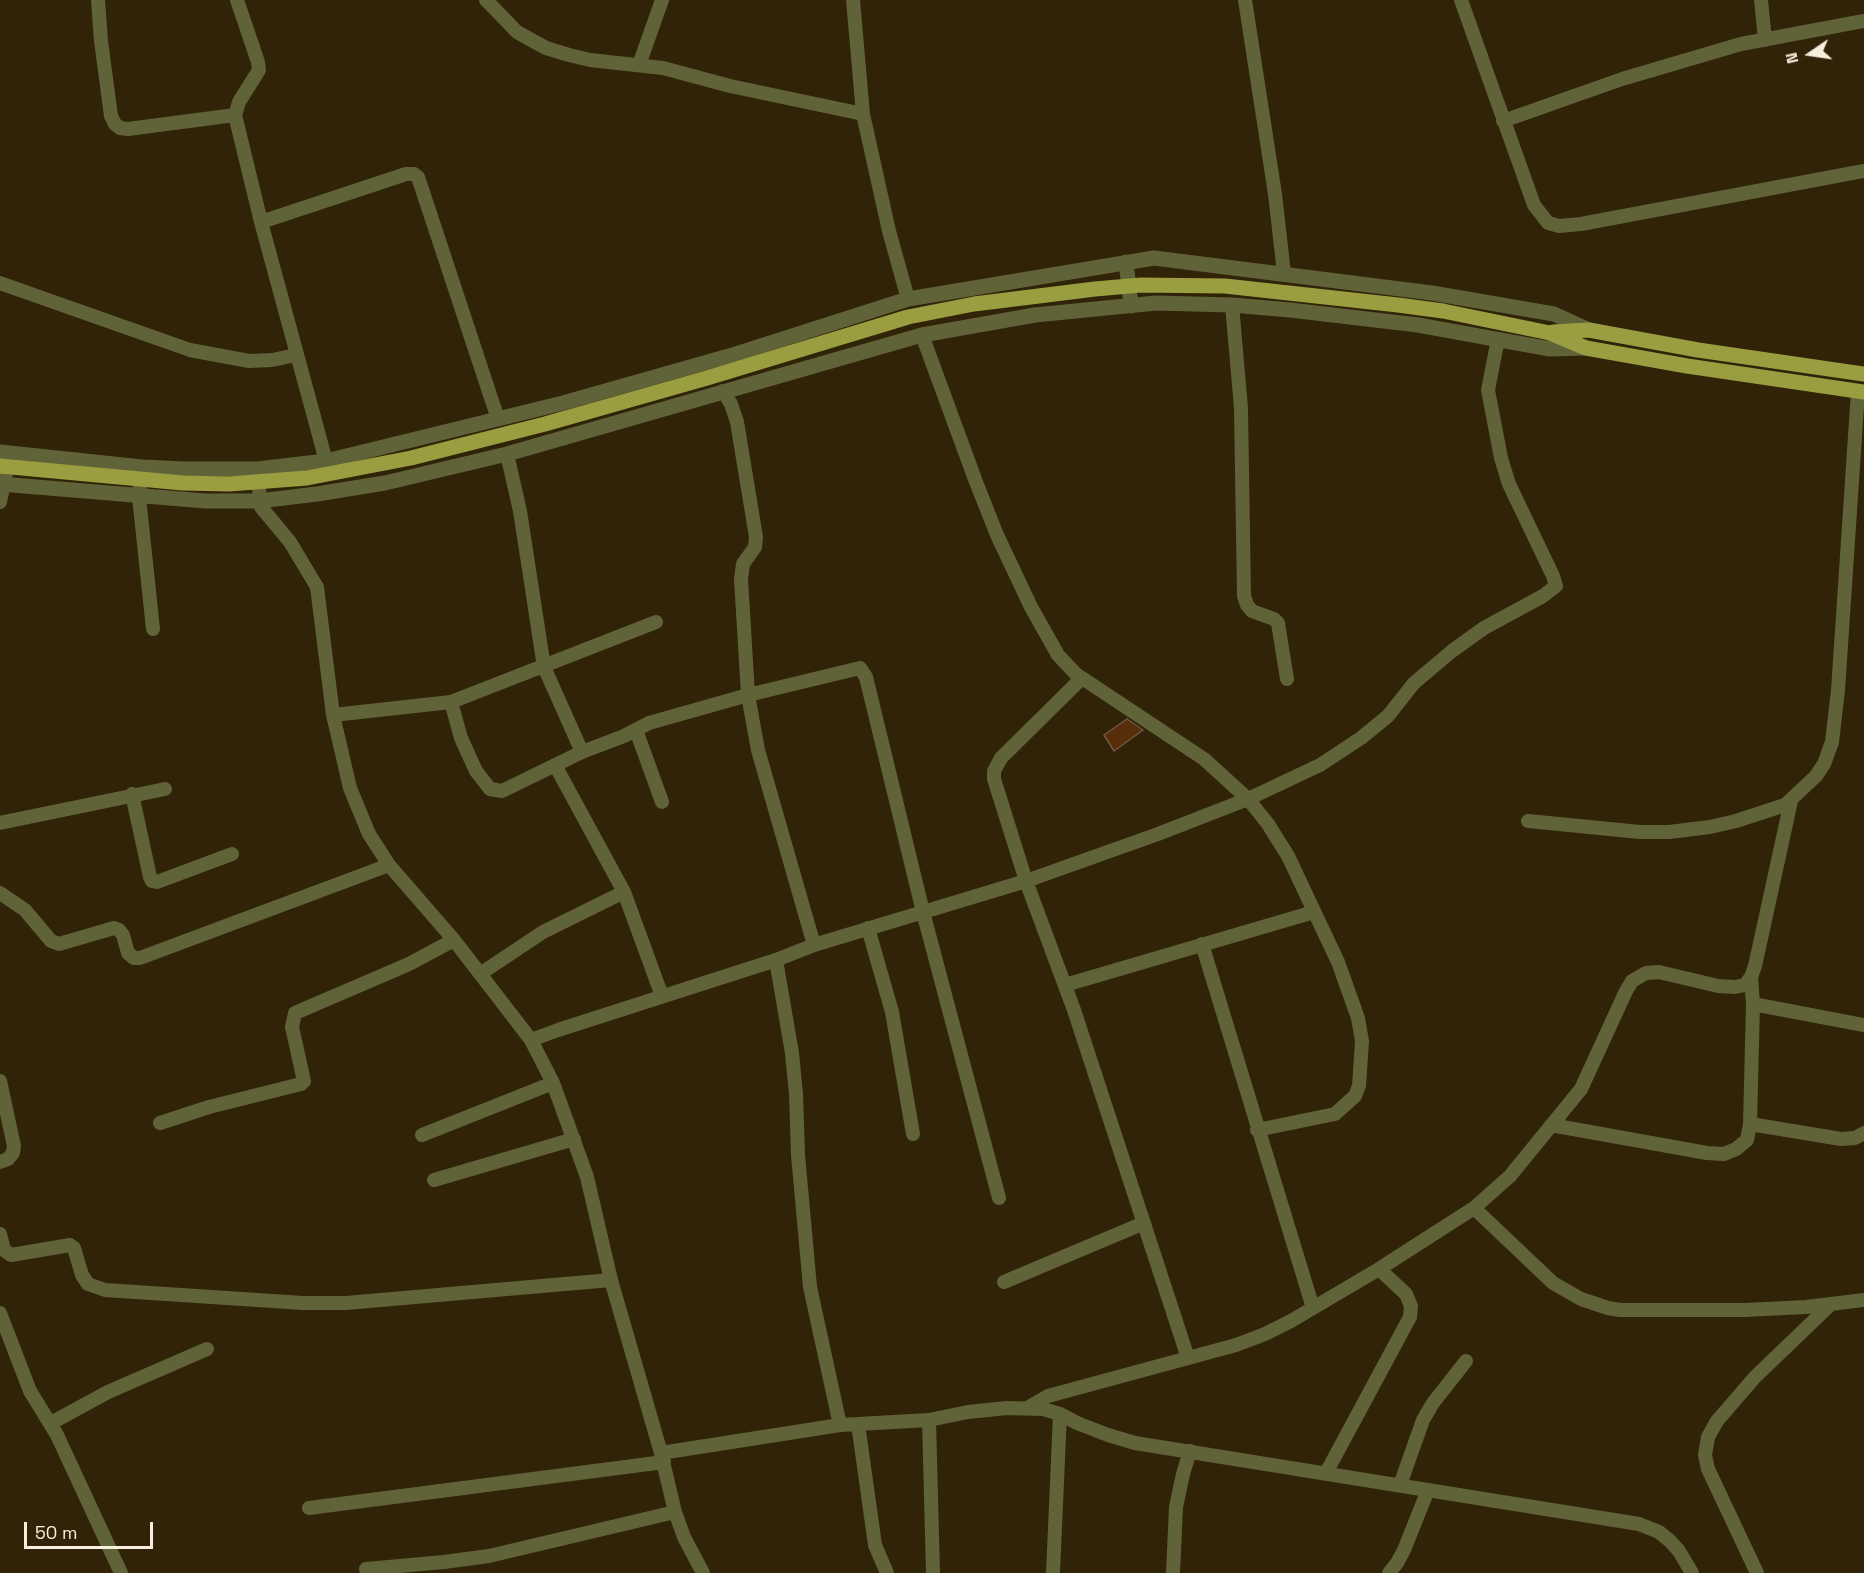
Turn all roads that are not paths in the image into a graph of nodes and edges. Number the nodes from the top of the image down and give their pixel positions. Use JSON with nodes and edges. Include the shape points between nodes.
{"nodes":[{"id":1,"x":98,"y":0,"type":"edge"},
{"id":2,"x":237,"y":0,"type":"edge"},
{"id":3,"x":486,"y":0,"type":"edge"},
{"id":4,"x":662,"y":0,"type":"edge"},
{"id":5,"x":853,"y":0,"type":"edge"},
{"id":6,"x":1245,"y":0,"type":"edge"},
{"id":7,"x":1461,"y":0,"type":"edge"},
{"id":8,"x":1761,"y":0,"type":"edge"},
{"id":9,"x":1864,"y":21,"type":"edge"},
{"id":10,"x":1765,"y":40,"type":"junction"},
{"id":11,"x":639,"y":65,"type":"junction"},
{"id":12,"x":863,"y":114,"type":"junction"},
{"id":13,"x":235,"y":115,"type":"junction"},
{"id":14,"x":1503,"y":121,"type":"junction"},
{"id":15,"x":1864,"y":171,"type":"edge"},
{"id":16,"x":261,"y":222,"type":"junction"},
{"id":17,"x":1126,"y":262,"type":"junction"},
{"id":18,"x":1284,"y":273,"type":"junction"},
{"id":19,"x":0,"y":283,"type":"edge"},
{"id":20,"x":908,"y":299,"type":"junction"},
{"id":21,"x":1232,"y":305,"type":"junction"},
{"id":22,"x":1131,"y":306,"type":"junction"},
{"id":23,"x":1589,"y":330,"type":"junction"},
{"id":24,"x":1550,"y":333,"type":"junction"},
{"id":25,"x":922,"y":335,"type":"junction"},
{"id":26,"x":1498,"y":339,"type":"junction"},
{"id":27,"x":1586,"y":348,"type":"junction"},
{"id":28,"x":296,"y":355,"type":"junction"},
{"id":29,"x":1864,"y":374,"type":"edge"},
{"id":30,"x":723,"y":391,"type":"junction"},
{"id":31,"x":1861,"y":391,"type":"edge"},
{"id":32,"x":498,"y":419,"type":"junction"},
{"id":33,"x":5,"y":453,"type":"edge"},
{"id":34,"x":507,"y":454,"type":"junction"},
{"id":35,"x":326,"y":461,"type":"junction"},
{"id":36,"x":0,"y":466,"type":"edge"},
{"id":37,"x":142,"y":467,"type":"junction"},
{"id":38,"x":257,"y":469,"type":"junction"},
{"id":39,"x":1,"y":484,"type":"edge"},
{"id":40,"x":139,"y":497,"type":"junction"},
{"id":41,"x":260,"y":501,"type":"junction"},
{"id":42,"x":0,"y":502,"type":"edge"},
{"id":43,"x":656,"y":622,"type":"dead end"},
{"id":44,"x":153,"y":629,"type":"dead end"},
{"id":45,"x":544,"y":667,"type":"junction"},
{"id":46,"x":1082,"y":678,"type":"junction"},
{"id":47,"x":1287,"y":679,"type":"dead end"},
{"id":48,"x":748,"y":695,"type":"junction"},
{"id":49,"x":451,"y":702,"type":"junction"},
{"id":50,"x":333,"y":715,"type":"junction"},
{"id":51,"x":636,"y":730,"type":"junction"},
{"id":52,"x":582,"y":752,"type":"junction"},
{"id":53,"x":555,"y":765,"type":"junction"},
{"id":54,"x":165,"y":789,"type":"dead end"},
{"id":55,"x":132,"y":794,"type":"junction"},
{"id":56,"x":1248,"y":799,"type":"junction"},
{"id":57,"x":1791,"y":801,"type":"junction"},
{"id":58,"x":662,"y":802,"type":"dead end"},
{"id":59,"x":1528,"y":820,"type":"dead end"},
{"id":60,"x":0,"y":823,"type":"edge"},
{"id":61,"x":232,"y":854,"type":"dead end"},
{"id":62,"x":389,"y":865,"type":"junction"},
{"id":63,"x":1026,"y":881,"type":"junction"},
{"id":64,"x":624,"y":892,"type":"junction"},
{"id":65,"x":0,"y":893,"type":"edge"},
{"id":66,"x":922,"y":912,"type":"junction"},
{"id":67,"x":1314,"y":912,"type":"junction"},
{"id":68,"x":868,"y":928,"type":"junction"},
{"id":69,"x":454,"y":940,"type":"junction"},
{"id":70,"x":1202,"y":944,"type":"junction"},
{"id":71,"x":814,"y":945,"type":"junction"},
{"id":72,"x":776,"y":960,"type":"junction"},
{"id":73,"x":480,"y":974,"type":"junction"},
{"id":74,"x":1751,"y":977,"type":"junction"},
{"id":75,"x":1065,"y":985,"type":"junction"},
{"id":76,"x":662,"y":996,"type":"junction"},
{"id":77,"x":1754,"y":1004,"type":"junction"},
{"id":78,"x":1864,"y":1026,"type":"edge"},
{"id":79,"x":531,"y":1040,"type":"junction"},
{"id":80,"x":0,"y":1081,"type":"edge"},
{"id":81,"x":554,"y":1083,"type":"junction"},
{"id":82,"x":160,"y":1123,"type":"dead end"},
{"id":83,"x":1750,"y":1124,"type":"junction"},
{"id":84,"x":1551,"y":1125,"type":"junction"},
{"id":85,"x":1257,"y":1130,"type":"junction"},
{"id":86,"x":1864,"y":1133,"type":"edge"},
{"id":87,"x":913,"y":1134,"type":"dead end"},
{"id":88,"x":422,"y":1135,"type":"dead end"},
{"id":89,"x":574,"y":1139,"type":"junction"},
{"id":90,"x":0,"y":1162,"type":"edge"},
{"id":91,"x":434,"y":1180,"type":"dead end"},
{"id":92,"x":999,"y":1198,"type":"dead end"},
{"id":93,"x":1474,"y":1208,"type":"junction"},
{"id":94,"x":1144,"y":1223,"type":"junction"},
{"id":95,"x":0,"y":1234,"type":"edge"},
{"id":96,"x":3,"y":1258,"type":"edge"},
{"id":97,"x":1379,"y":1269,"type":"junction"},
{"id":98,"x":611,"y":1280,"type":"junction"},
{"id":99,"x":1005,"y":1282,"type":"dead end"},
{"id":100,"x":1864,"y":1300,"type":"edge"},
{"id":101,"x":1832,"y":1304,"type":"junction"},
{"id":102,"x":1312,"y":1308,"type":"junction"},
{"id":103,"x":0,"y":1313,"type":"edge"},
{"id":104,"x":207,"y":1349,"type":"dead end"},
{"id":105,"x":1188,"y":1358,"type":"junction"},
{"id":106,"x":1466,"y":1361,"type":"dead end"},
{"id":107,"x":1027,"y":1408,"type":"junction"},
{"id":108,"x":1060,"y":1414,"type":"junction"},
{"id":109,"x":930,"y":1420,"type":"junction"},
{"id":110,"x":51,"y":1423,"type":"junction"},
{"id":111,"x":858,"y":1424,"type":"junction"},
{"id":112,"x":840,"y":1425,"type":"junction"},
{"id":113,"x":1190,"y":1451,"type":"junction"},
{"id":114,"x":663,"y":1458,"type":"junction"},
{"id":115,"x":1326,"y":1473,"type":"junction"},
{"id":116,"x":1400,"y":1485,"type":"junction"},
{"id":117,"x":1428,"y":1490,"type":"junction"},
{"id":118,"x":309,"y":1508,"type":"dead end"},
{"id":119,"x":675,"y":1512,"type":"junction"},
{"id":120,"x":366,"y":1569,"type":"dead end"},
{"id":121,"x":121,"y":1573,"type":"edge"},
{"id":122,"x":703,"y":1573,"type":"edge"},
{"id":123,"x":886,"y":1573,"type":"edge"},
{"id":124,"x":933,"y":1573,"type":"edge"},
{"id":125,"x":1053,"y":1573,"type":"edge"},
{"id":126,"x":1173,"y":1573,"type":"edge"},
{"id":127,"x":1389,"y":1573,"type":"edge"},
{"id":128,"x":1692,"y":1573,"type":"edge"},
{"id":129,"x":1757,"y":1573,"type":"edge"}],
"edges":[{"from":1,"to":13,"type":"street","via":[[115,124],[128,129]]},
{"from":2,"to":13,"type":"street","via":[[259,70],[238,102]]},
{"from":3,"to":11,"type":"street","via":[[517,32],[546,48],[590,60]]},
{"from":4,"to":11,"type":"street"},
{"from":5,"to":12,"type":"street"},
{"from":6,"to":18,"type":"street"},
{"from":7,"to":14,"type":"street"},
{"from":8,"to":10,"type":"street"},
{"from":9,"to":10,"type":"street"},
{"from":10,"to":14,"type":"street","via":[[1622,79]]},
{"from":11,"to":12,"type":"street"},
{"from":12,"to":20,"type":"street"},
{"from":13,"to":16,"type":"street"},
{"from":14,"to":15,"type":"street","via":[[1534,205],[1548,223],[1558,226]]},
{"from":16,"to":28,"type":"street"},
{"from":16,"to":32,"type":"street","via":[[406,174],[418,177]]},
{"from":17,"to":18,"type":"street","via":[[1154,258]]},
{"from":17,"to":20,"type":"street"},
{"from":17,"to":22,"type":"street"},
{"from":18,"to":23,"type":"street","via":[[1554,314]]},
{"from":19,"to":28,"type":"street","via":[[190,350],[249,361]]},
{"from":20,"to":32,"type":"street","via":[[736,354]]},
{"from":21,"to":22,"type":"street"},
{"from":21,"to":26,"type":"street","via":[[1407,324]]},
{"from":21,"to":47,"type":"street","via":[[1241,408],[1244,596],[1252,611],[1278,623]]},
{"from":22,"to":25,"type":"street","via":[[1035,315]]},
{"from":23,"to":24,"type":"main road"},
{"from":23,"to":29,"type":"main road"},
{"from":24,"to":27,"type":"main road"},
{"from":24,"to":36,"type":"main road","bridge":true,"via":[[1398,304],[1247,288],[1184,284],[1095,289],[974,304],[908,317],[545,424],[411,458],[307,478],[183,483]]},
{"from":25,"to":30,"type":"street"},
{"from":25,"to":46,"type":"street","via":[[1011,564],[1047,638],[1067,666]]},
{"from":26,"to":27,"type":"street","via":[[1550,349]]},
{"from":26,"to":56,"type":"street","via":[[1488,390],[1501,458],[1556,586],[1452,651],[1414,683],[1388,716],[1361,738],[1320,765]]},
{"from":27,"to":31,"type":"main road"},
{"from":28,"to":35,"type":"street"},
{"from":30,"to":34,"type":"street"},
{"from":30,"to":48,"type":"street","via":[[737,422],[756,537],[755,547],[743,564],[741,579]]},
{"from":31,"to":57,"type":"street","via":[[1832,742],[1816,776]]},
{"from":32,"to":35,"type":"street"},
{"from":33,"to":37,"type":"street"},
{"from":33,"to":39,"type":"street"},
{"from":34,"to":41,"type":"street","via":[[385,483]]},
{"from":34,"to":45,"type":"street","via":[[520,511]]},
{"from":35,"to":38,"type":"street"},
{"from":37,"to":38,"type":"street"},
{"from":37,"to":40,"type":"street"},
{"from":38,"to":41,"type":"street"},
{"from":39,"to":40,"type":"street"},
{"from":39,"to":42,"type":"street"},
{"from":40,"to":41,"type":"street"},
{"from":40,"to":44,"type":"street"},
{"from":41,"to":50,"type":"street","via":[[317,587]]},
{"from":43,"to":45,"type":"street"},
{"from":45,"to":49,"type":"street"},
{"from":45,"to":52,"type":"street"},
{"from":46,"to":56,"type":"street","via":[[1204,759]]},
{"from":46,"to":63,"type":"street","via":[[1001,758],[994,771],[996,792]]},
{"from":48,"to":51,"type":"street","via":[[672,715]]},
{"from":48,"to":66,"type":"street","via":[[855,668],[863,671]]},
{"from":48,"to":71,"type":"street","via":[[758,750]]},
{"from":49,"to":50,"type":"street"},
{"from":49,"to":53,"type":"street","via":[[467,753],[490,789],[507,790]]},
{"from":50,"to":62,"type":"street","via":[[358,810]]},
{"from":51,"to":52,"type":"street"},
{"from":51,"to":58,"type":"street"},
{"from":52,"to":53,"type":"street"},
{"from":53,"to":64,"type":"street"},
{"from":54,"to":55,"type":"street"},
{"from":55,"to":60,"type":"street"},
{"from":55,"to":61,"type":"street","via":[[152,880],[157,882]]},
{"from":56,"to":63,"type":"street"},
{"from":56,"to":67,"type":"street","via":[[1279,840]]},
{"from":57,"to":59,"type":"street","via":[[1728,823],[1669,832]]},
{"from":57,"to":74,"type":"street"},
{"from":62,"to":65,"type":"street","via":[[140,958],[128,953],[123,935],[114,928],[59,944],[51,941],[25,910]]},
{"from":62,"to":69,"type":"street"},
{"from":63,"to":66,"type":"street"},
{"from":63,"to":75,"type":"street"},
{"from":64,"to":73,"type":"street","via":[[543,932]]},
{"from":64,"to":76,"type":"street"},
{"from":66,"to":68,"type":"street"},
{"from":66,"to":92,"type":"street"},
{"from":67,"to":70,"type":"street"},
{"from":67,"to":85,"type":"street","via":[[1358,1018],[1362,1041],[1359,1086],[1355,1096],[1335,1114]]},
{"from":68,"to":71,"type":"street"},
{"from":68,"to":87,"type":"street","via":[[892,1012]]},
{"from":69,"to":73,"type":"street"},
{"from":69,"to":82,"type":"street","via":[[409,964],[295,1013],[292,1027],[304,1081],[300,1084]]},
{"from":70,"to":75,"type":"street"},
{"from":70,"to":85,"type":"street"},
{"from":71,"to":72,"type":"street"},
{"from":72,"to":76,"type":"street"},
{"from":72,"to":112,"type":"street","via":[[792,1053],[810,1287]]},
{"from":73,"to":79,"type":"street"},
{"from":74,"to":77,"type":"street"},
{"from":74,"to":84,"type":"street","via":[[1745,985],[1735,987],[1659,972],[1646,973],[1632,981],[1581,1089]]},
{"from":75,"to":94,"type":"street"},
{"from":76,"to":79,"type":"street"},
{"from":77,"to":78,"type":"street"},
{"from":77,"to":83,"type":"street"},
{"from":79,"to":81,"type":"street"},
{"from":80,"to":90,"type":"street","via":[[14,1146],[8,1159]]},
{"from":81,"to":88,"type":"street"},
{"from":81,"to":89,"type":"street"},
{"from":83,"to":84,"type":"street","via":[[1747,1140],[1724,1154]]},
{"from":83,"to":86,"type":"street","via":[[1841,1138]]},
{"from":84,"to":93,"type":"street","via":[[1510,1176]]},
{"from":85,"to":102,"type":"street"},
{"from":89,"to":91,"type":"street"},
{"from":89,"to":98,"type":"street"},
{"from":93,"to":97,"type":"street"},
{"from":93,"to":101,"type":"street","via":[[1553,1283],[1608,1308],[1745,1311]]},
{"from":94,"to":99,"type":"street"},
{"from":94,"to":105,"type":"street"},
{"from":95,"to":96,"type":"street"},
{"from":96,"to":98,"type":"street","via":[[70,1245],[88,1284],[105,1290],[303,1303]]},
{"from":97,"to":102,"type":"street"},
{"from":97,"to":115,"type":"street","via":[[1406,1294],[1410,1317]]},
{"from":98,"to":114,"type":"street"},
{"from":100,"to":101,"type":"street"},
{"from":101,"to":129,"type":"street","via":[[1755,1377],[1708,1437],[1708,1469]]},
{"from":102,"to":105,"type":"street","via":[[1265,1334]]},
{"from":103,"to":110,"type":"street","via":[[30,1391]]},
{"from":104,"to":110,"type":"street","via":[[108,1392]]},
{"from":105,"to":107,"type":"street","via":[[1048,1396]]},
{"from":106,"to":116,"type":"street","via":[[1433,1403]]},
{"from":107,"to":108,"type":"street"},
{"from":107,"to":109,"type":"street","via":[[968,1412]]},
{"from":108,"to":113,"type":"street","via":[[1077,1424],[1135,1443]]},
{"from":108,"to":125,"type":"street"},
{"from":109,"to":111,"type":"street"},
{"from":109,"to":124,"type":"street"},
{"from":110,"to":121,"type":"street"},
{"from":111,"to":112,"type":"street"},
{"from":111,"to":123,"type":"street","via":[[875,1545]]},
{"from":112,"to":114,"type":"street"},
{"from":113,"to":115,"type":"street"},
{"from":113,"to":126,"type":"street","via":[[1176,1507]]},
{"from":114,"to":118,"type":"street"},
{"from":114,"to":119,"type":"street"},
{"from":115,"to":116,"type":"street"},
{"from":116,"to":117,"type":"street"},
{"from":117,"to":127,"type":"street","via":[[1398,1563]]},
{"from":117,"to":128,"type":"street","via":[[1639,1524],[1670,1541]]},
{"from":119,"to":120,"type":"street","via":[[489,1556]]},
{"from":119,"to":122,"type":"street"}]}
